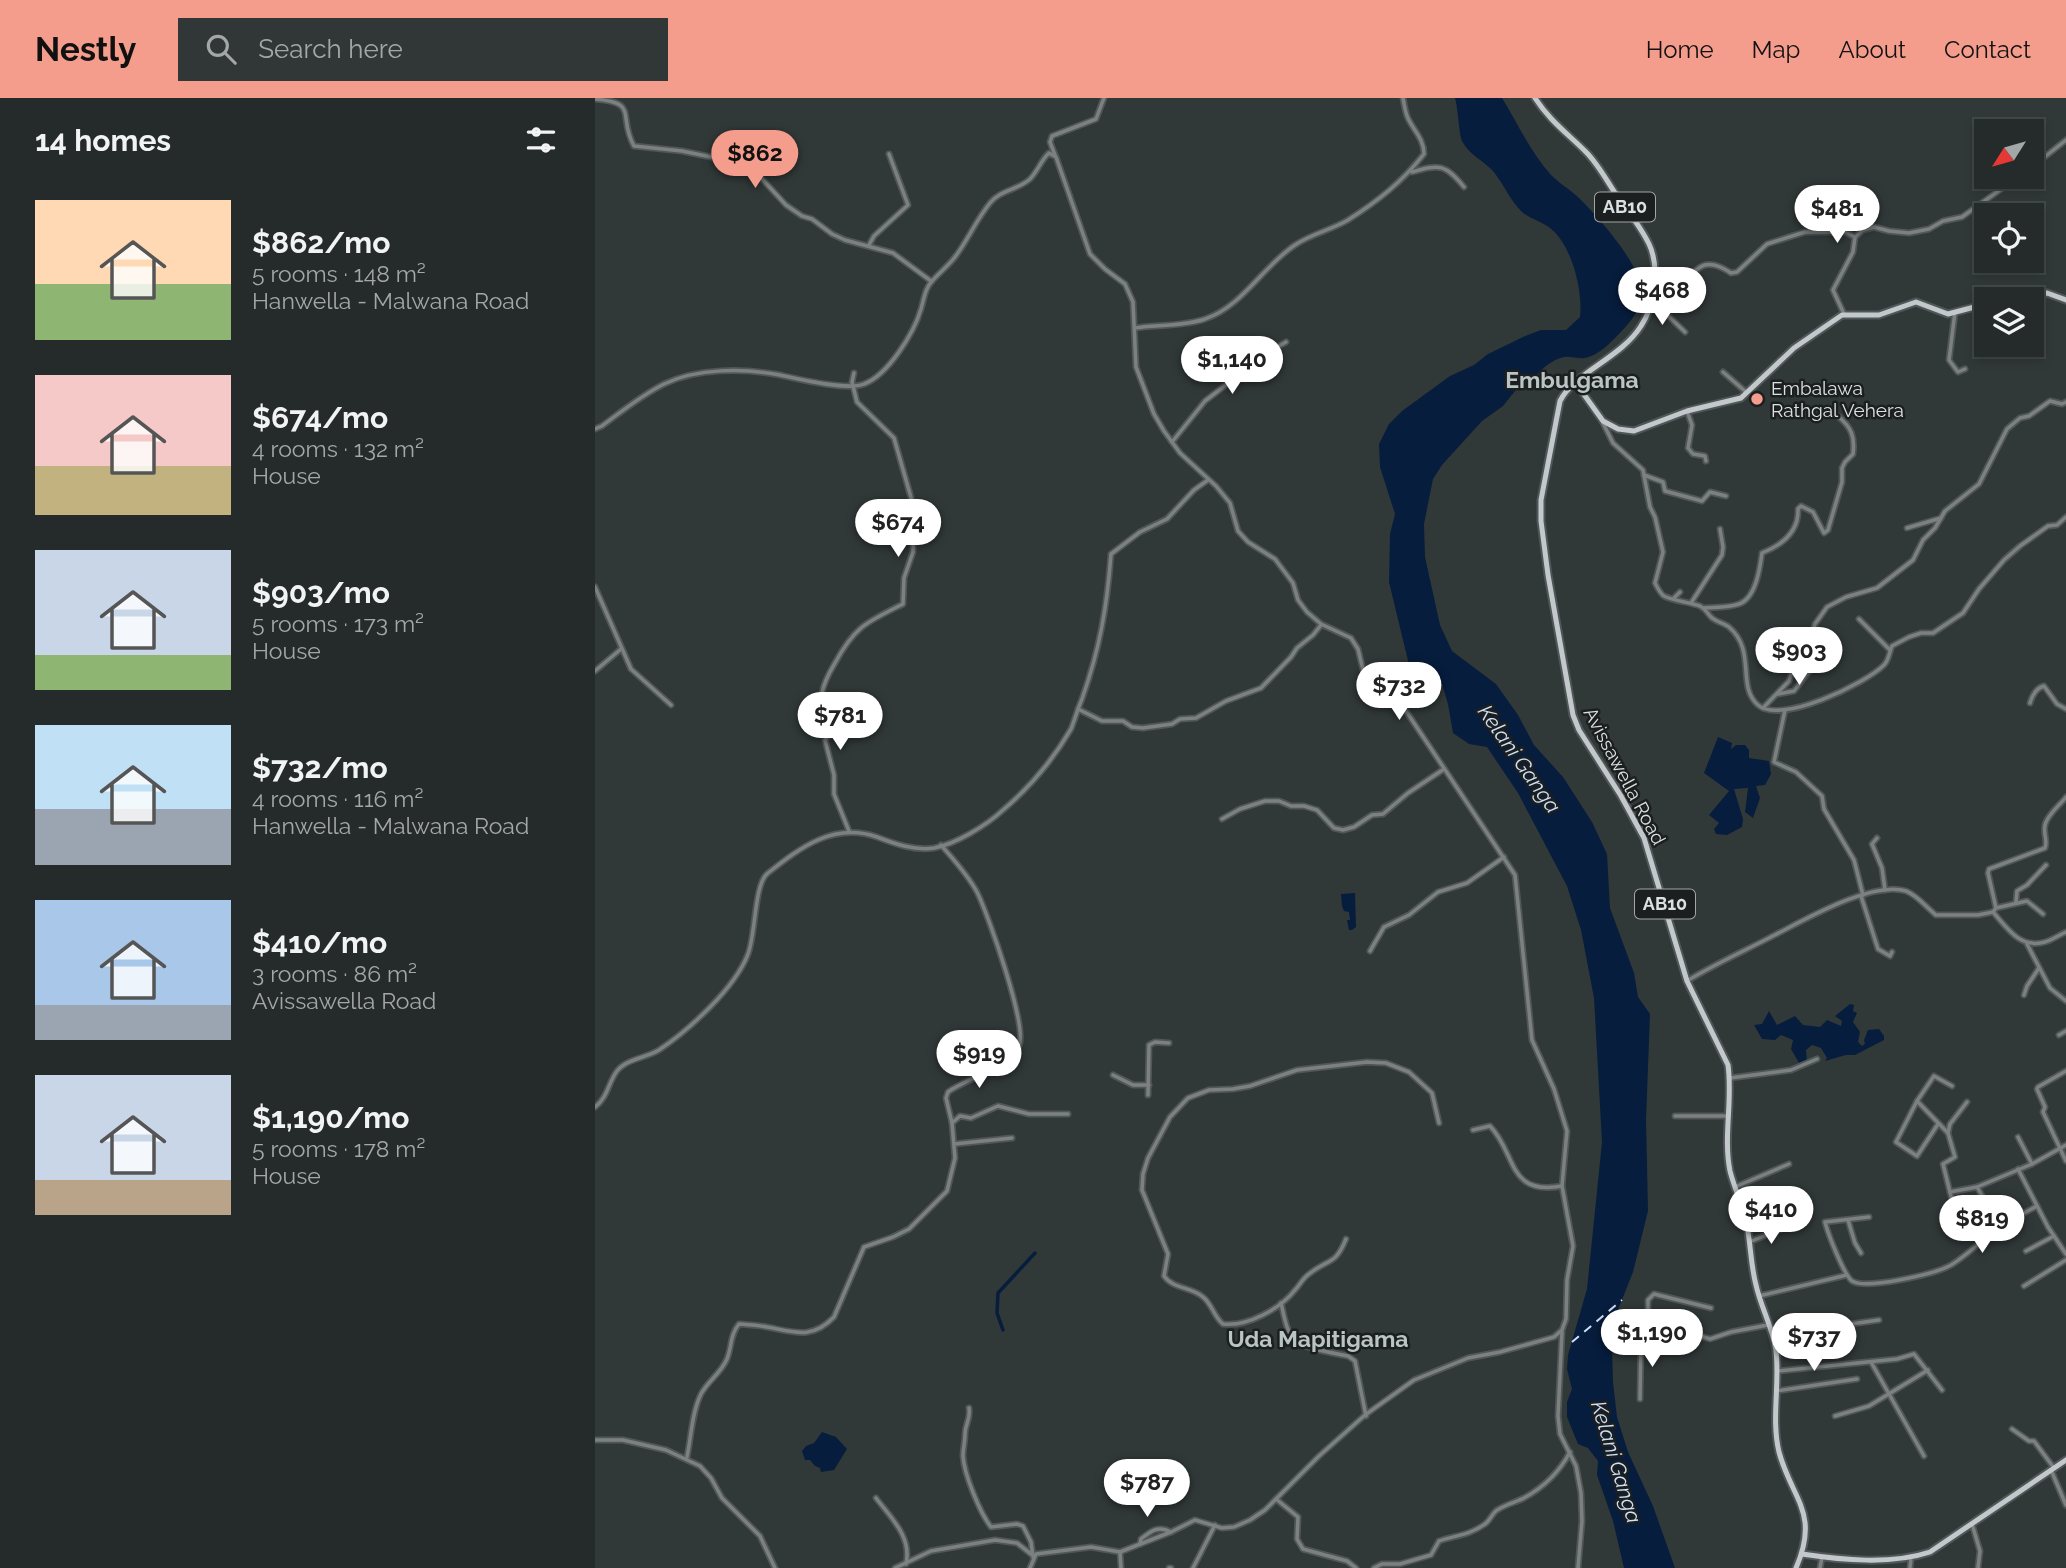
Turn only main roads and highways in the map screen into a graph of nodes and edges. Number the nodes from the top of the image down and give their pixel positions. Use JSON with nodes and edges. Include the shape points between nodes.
{"nodes":[{"id":1,"x":1535,"y":98,"type":"edge"},
{"id":2,"x":2044,"y":294,"type":"edge"},
{"id":3,"x":2066,"y":300,"type":"edge"},
{"id":4,"x":1974,"y":307,"type":"edge"},
{"id":5,"x":1575,"y":382,"type":"junction"},
{"id":6,"x":2066,"y":1460,"type":"edge"},
{"id":7,"x":1802,"y":1554,"type":"junction"},
{"id":8,"x":1796,"y":1568,"type":"edge"}],
"edges":[{"from":1,"to":5,"type":"main road","name":"Avissawella Road","number":"AB10","via":[[1589,157],[1649,244],[1654,260],[1651,304],[1643,324],[1605,362]]},
{"from":2,"to":3,"type":"main road"},
{"from":4,"to":5,"type":"main road","via":[[1944,314],[1916,302],[1879,315],[1844,314],[1794,348],[1737,400],[1687,411],[1634,431],[1602,421]]},
{"from":5,"to":7,"type":"main road","name":"Avissawella Road","number":"AB10","via":[[1560,401],[1541,500],[1547,572],[1568,698],[1579,730],[1644,838],[1687,981],[1725,1056],[1730,1078],[1728,1156],[1759,1296],[1773,1335],[1779,1452],[1804,1512]]},
{"from":6,"to":7,"type":"main road","via":[[1930,1552],[1887,1559]]},
{"from":7,"to":8,"type":"main road","name":"Avissawella Road","number":"AB10"}]}
